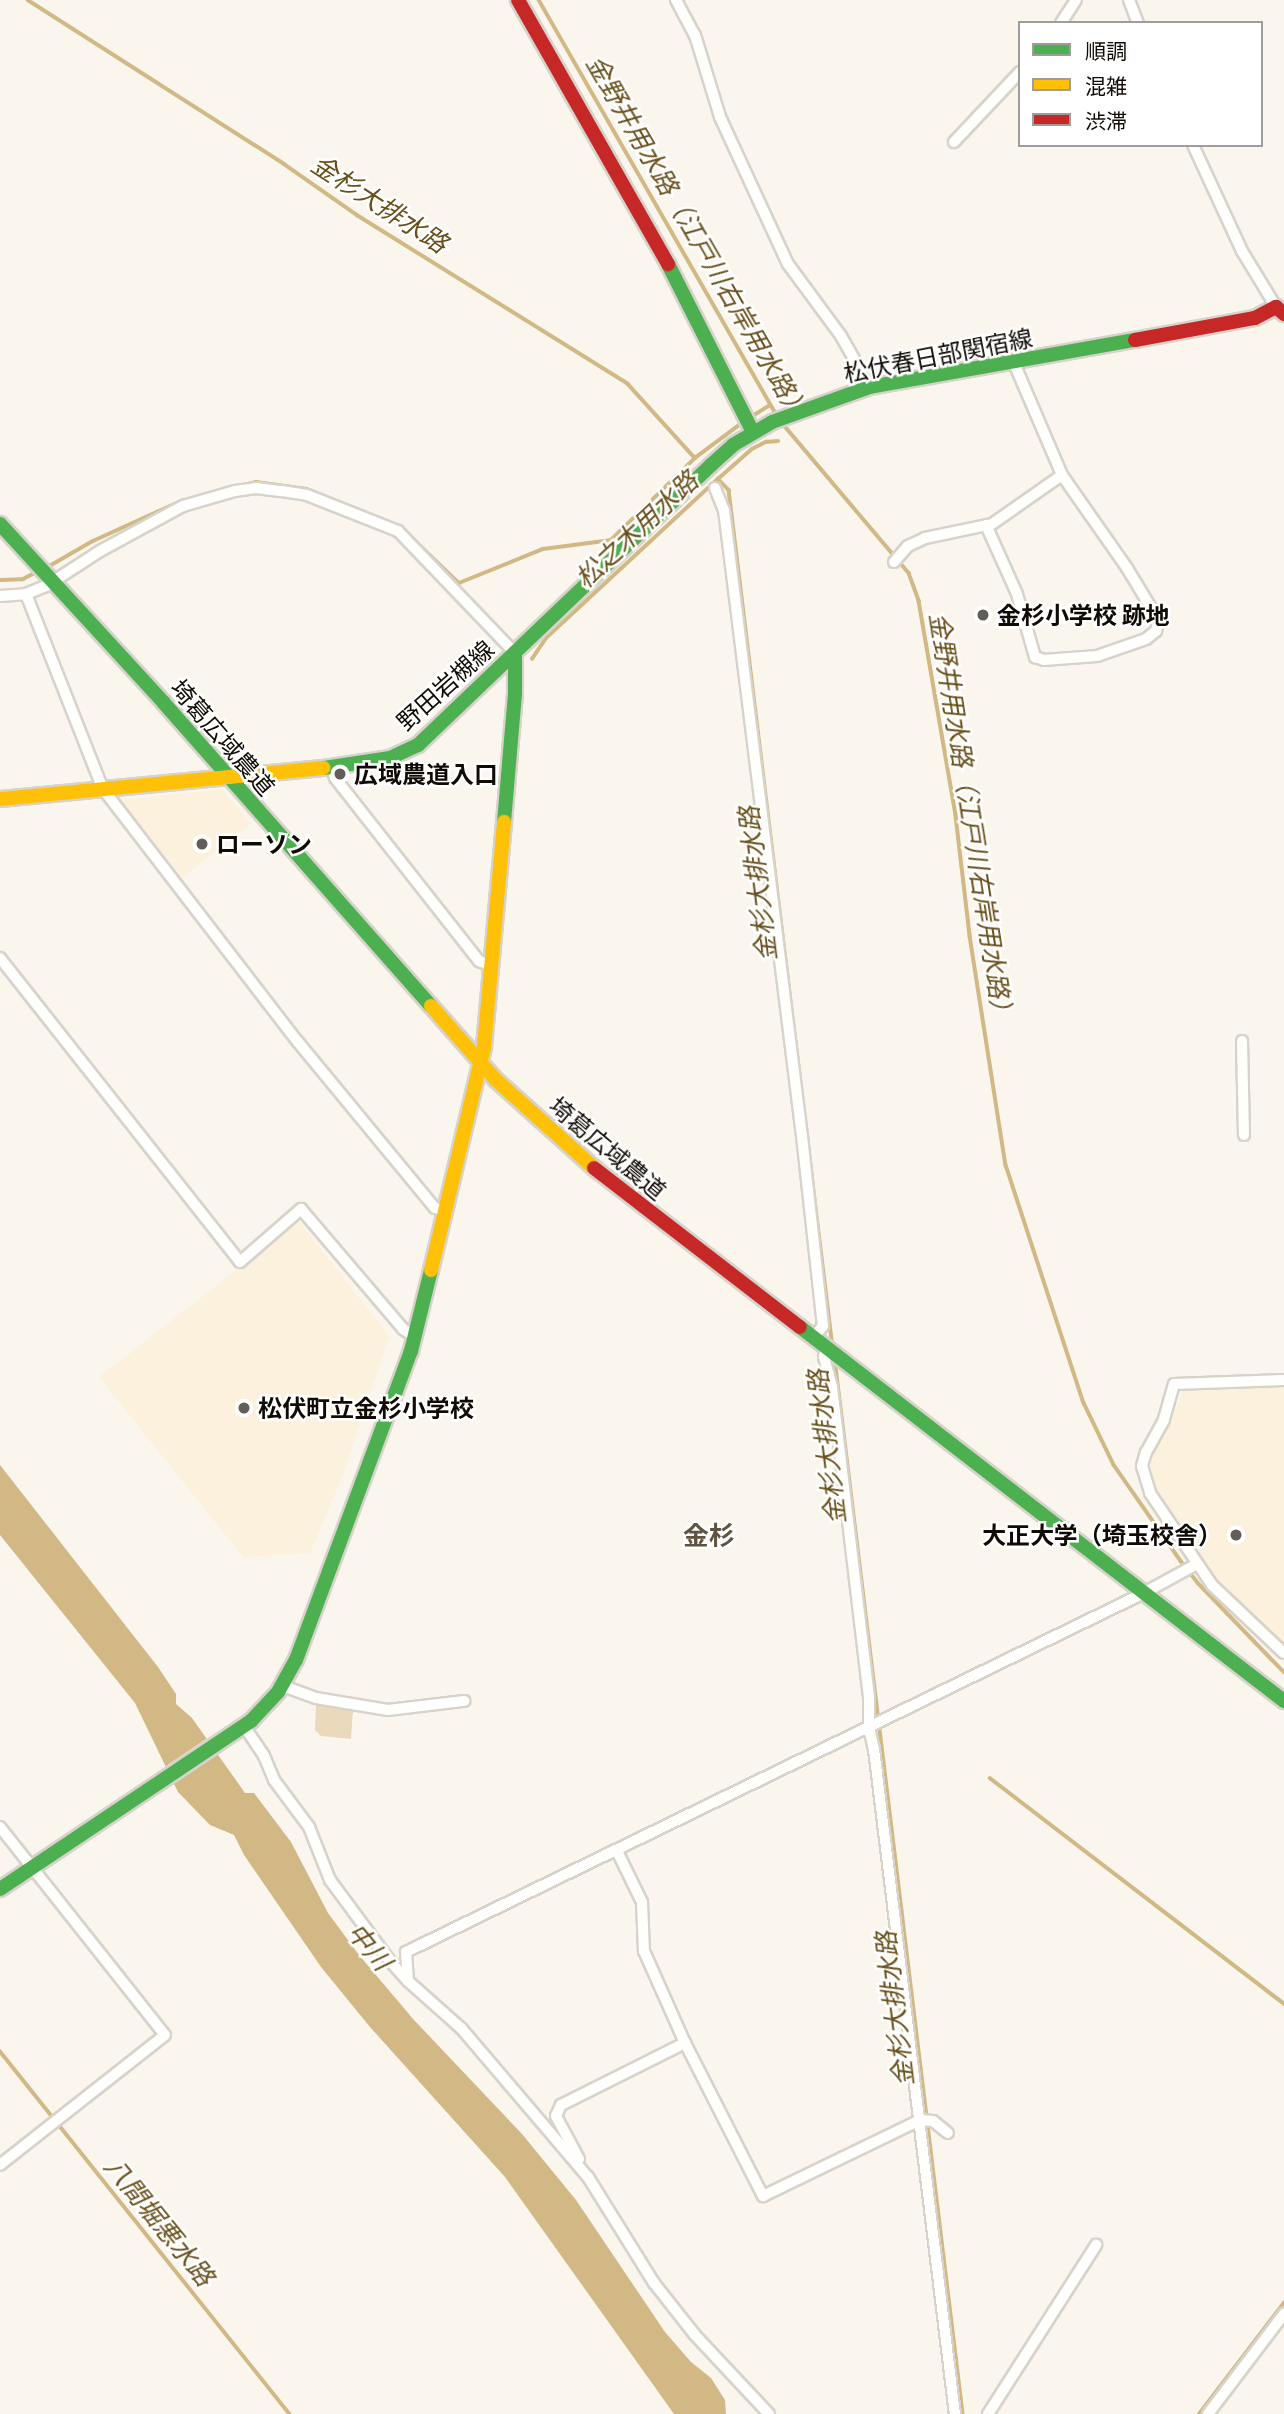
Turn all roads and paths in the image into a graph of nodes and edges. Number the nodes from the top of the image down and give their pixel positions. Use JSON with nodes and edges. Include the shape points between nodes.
{"nodes":[{"id":1,"x":519,"y":0,"type":"edge"},
{"id":2,"x":676,"y":0,"type":"edge"},
{"id":3,"x":1076,"y":0,"type":"edge"},
{"id":4,"x":1129,"y":0,"type":"edge"},
{"id":5,"x":1062,"y":21,"type":"edge"},
{"id":6,"x":1137,"y":21,"type":"edge"},
{"id":7,"x":1018,"y":74,"type":"edge"},
{"id":8,"x":954,"y":142,"type":"dead end"},
{"id":9,"x":1194,"y":147,"type":"edge"},
{"id":10,"x":1280,"y":310,"type":"edge"},
{"id":11,"x":1014,"y":363,"type":"junction"},
{"id":12,"x":870,"y":387,"type":"junction"},
{"id":13,"x":753,"y":432,"type":"junction"},
{"id":14,"x":1062,"y":475,"type":"junction"},
{"id":15,"x":715,"y":488,"type":"dead end"},
{"id":16,"x":0,"y":524,"type":"edge"},
{"id":17,"x":986,"y":525,"type":"junction"},
{"id":18,"x":898,"y":559,"type":"dead end"},
{"id":19,"x":51,"y":582,"type":"junction"},
{"id":20,"x":26,"y":594,"type":"junction"},
{"id":21,"x":0,"y":596,"type":"edge"},
{"id":22,"x":515,"y":653,"type":"junction"},
{"id":23,"x":331,"y":768,"type":"junction"},
{"id":24,"x":227,"y":777,"type":"junction"},
{"id":25,"x":103,"y":789,"type":"junction"},
{"id":26,"x":0,"y":799,"type":"edge"},
{"id":27,"x":0,"y":958,"type":"edge"},
{"id":28,"x":492,"y":966,"type":"junction"},
{"id":29,"x":1242,"y":1041,"type":"dead end"},
{"id":30,"x":481,"y":1061,"type":"junction"},
{"id":31,"x":1244,"y":1135,"type":"dead end"},
{"id":32,"x":446,"y":1212,"type":"junction"},
{"id":33,"x":415,"y":1337,"type":"junction"},
{"id":34,"x":813,"y":1338,"type":"junction"},
{"id":35,"x":827,"y":1348,"type":"junction"},
{"id":36,"x":1284,"y":1380,"type":"edge"},
{"id":37,"x":1197,"y":1564,"type":"junction"},
{"id":38,"x":1144,"y":1593,"type":"junction"},
{"id":39,"x":1284,"y":1653,"type":"edge"},
{"id":40,"x":283,"y":1686,"type":"junction"},
{"id":41,"x":464,"y":1701,"type":"dead end"},
{"id":42,"x":1284,"y":1701,"type":"edge"},
{"id":43,"x":242,"y":1727,"type":"junction"},
{"id":44,"x":869,"y":1728,"type":"junction"},
{"id":45,"x":0,"y":1827,"type":"edge"},
{"id":46,"x":617,"y":1852,"type":"junction"},
{"id":47,"x":32,"y":1866,"type":"junction"},
{"id":48,"x":0,"y":1889,"type":"edge"},
{"id":49,"x":408,"y":1981,"type":"junction"},
{"id":50,"x":685,"y":2043,"type":"junction"},
{"id":51,"x":920,"y":2120,"type":"junction"},
{"id":52,"x":948,"y":2133,"type":"dead end"},
{"id":53,"x":0,"y":2165,"type":"edge"},
{"id":54,"x":588,"y":2177,"type":"junction"},
{"id":55,"x":1096,"y":2245,"type":"dead end"},
{"id":56,"x":1284,"y":2314,"type":"edge"},
{"id":57,"x":769,"y":2414,"type":"edge"},
{"id":58,"x":955,"y":2414,"type":"edge"},
{"id":59,"x":988,"y":2414,"type":"edge"},
{"id":60,"x":1208,"y":2414,"type":"edge"}],
"edges":[{"from":1,"to":13,"type":"street","via":[[678,281]]},
{"from":2,"to":12,"type":"street","via":[[695,35],[720,117],[788,264],[841,336]]},
{"from":3,"to":5,"type":"street"},
{"from":4,"to":6,"type":"street"},
{"from":7,"to":8,"type":"street"},
{"from":9,"to":10,"type":"street","via":[[1242,251]]},
{"from":10,"to":11,"type":"street","name":"松伏春日部関宿線"},
{"from":11,"to":12,"type":"street","name":"松伏春日部関宿線"},
{"from":11,"to":14,"type":"street"},
{"from":12,"to":13,"type":"street","name":"松伏春日部関宿線"},
{"from":13,"to":22,"type":"street","name":"野田岩槻線","via":[[711,465]]},
{"from":14,"to":17,"type":"street"},
{"from":14,"to":17,"type":"street","via":[[1153,611],[1156,631],[1146,639],[1097,656],[1035,657],[1017,594]]},
{"from":15,"to":34,"type":"street","via":[[724,510],[803,1150],[823,1326]]},
{"from":16,"to":19,"type":"street","name":"埼葛広域農道"},
{"from":17,"to":18,"type":"street","via":[[925,538],[908,546]]},
{"from":19,"to":20,"type":"street"},
{"from":19,"to":22,"type":"street","via":[[183,506],[256,488],[295,493],[398,531]]},
{"from":19,"to":24,"type":"street","name":"埼葛広域農道"},
{"from":20,"to":21,"type":"street"},
{"from":20,"to":25,"type":"street"},
{"from":22,"to":23,"type":"street","name":"野田岩槻線","via":[[418,745],[390,758]]},
{"from":22,"to":28,"type":"street"},
{"from":23,"to":24,"type":"street","name":"野田岩槻線"},
{"from":23,"to":28,"type":"street","via":[[479,961]]},
{"from":24,"to":25,"type":"street","name":"野田岩槻線"},
{"from":24,"to":30,"type":"street","name":"埼葛広域農道"},
{"from":25,"to":26,"type":"street","name":"野田岩槻線"},
{"from":25,"to":32,"type":"street","via":[[298,1042],[435,1208]]},
{"from":27,"to":33,"type":"street","via":[[240,1262],[301,1209],[403,1329]]},
{"from":28,"to":30,"type":"street"},
{"from":29,"to":31,"type":"street"},
{"from":30,"to":32,"type":"street"},
{"from":30,"to":34,"type":"street","name":"埼葛広域農道","via":[[583,1160]]},
{"from":32,"to":33,"type":"street"},
{"from":33,"to":40,"type":"street"},
{"from":34,"to":35,"type":"street","name":"埼葛広域農道"},
{"from":35,"to":38,"type":"street","name":"埼葛広域農道"},
{"from":35,"to":44,"type":"street","via":[[824,1357],[832,1387]]},
{"from":36,"to":37,"type":"street","via":[[1174,1384],[1164,1420],[1142,1466],[1150,1493]]},
{"from":37,"to":38,"type":"street"},
{"from":37,"to":39,"type":"street","via":[[1221,1595]]},
{"from":38,"to":42,"type":"street","name":"埼葛広域農道"},
{"from":38,"to":44,"type":"street"},
{"from":40,"to":41,"type":"street","via":[[316,1699],[388,1710]]},
{"from":40,"to":43,"type":"street"},
{"from":43,"to":47,"type":"street"},
{"from":43,"to":49,"type":"street","via":[[309,1827],[330,1880]]},
{"from":44,"to":46,"type":"street"},
{"from":44,"to":51,"type":"street"},
{"from":45,"to":47,"type":"street"},
{"from":46,"to":49,"type":"street","via":[[406,1952]]},
{"from":46,"to":50,"type":"street","via":[[642,1902],[644,1951]]},
{"from":47,"to":48,"type":"street"},
{"from":47,"to":53,"type":"street","via":[[165,2035]]},
{"from":49,"to":54,"type":"street","via":[[461,2028]]},
{"from":50,"to":51,"type":"street","via":[[763,2196]]},
{"from":50,"to":54,"type":"street","via":[[561,2105],[556,2116]]},
{"from":51,"to":52,"type":"street","via":[[933,2121]]},
{"from":51,"to":58,"type":"street"},
{"from":54,"to":57,"type":"street","via":[[654,2283]]},
{"from":55,"to":59,"type":"street"},
{"from":56,"to":60,"type":"street"}]}
